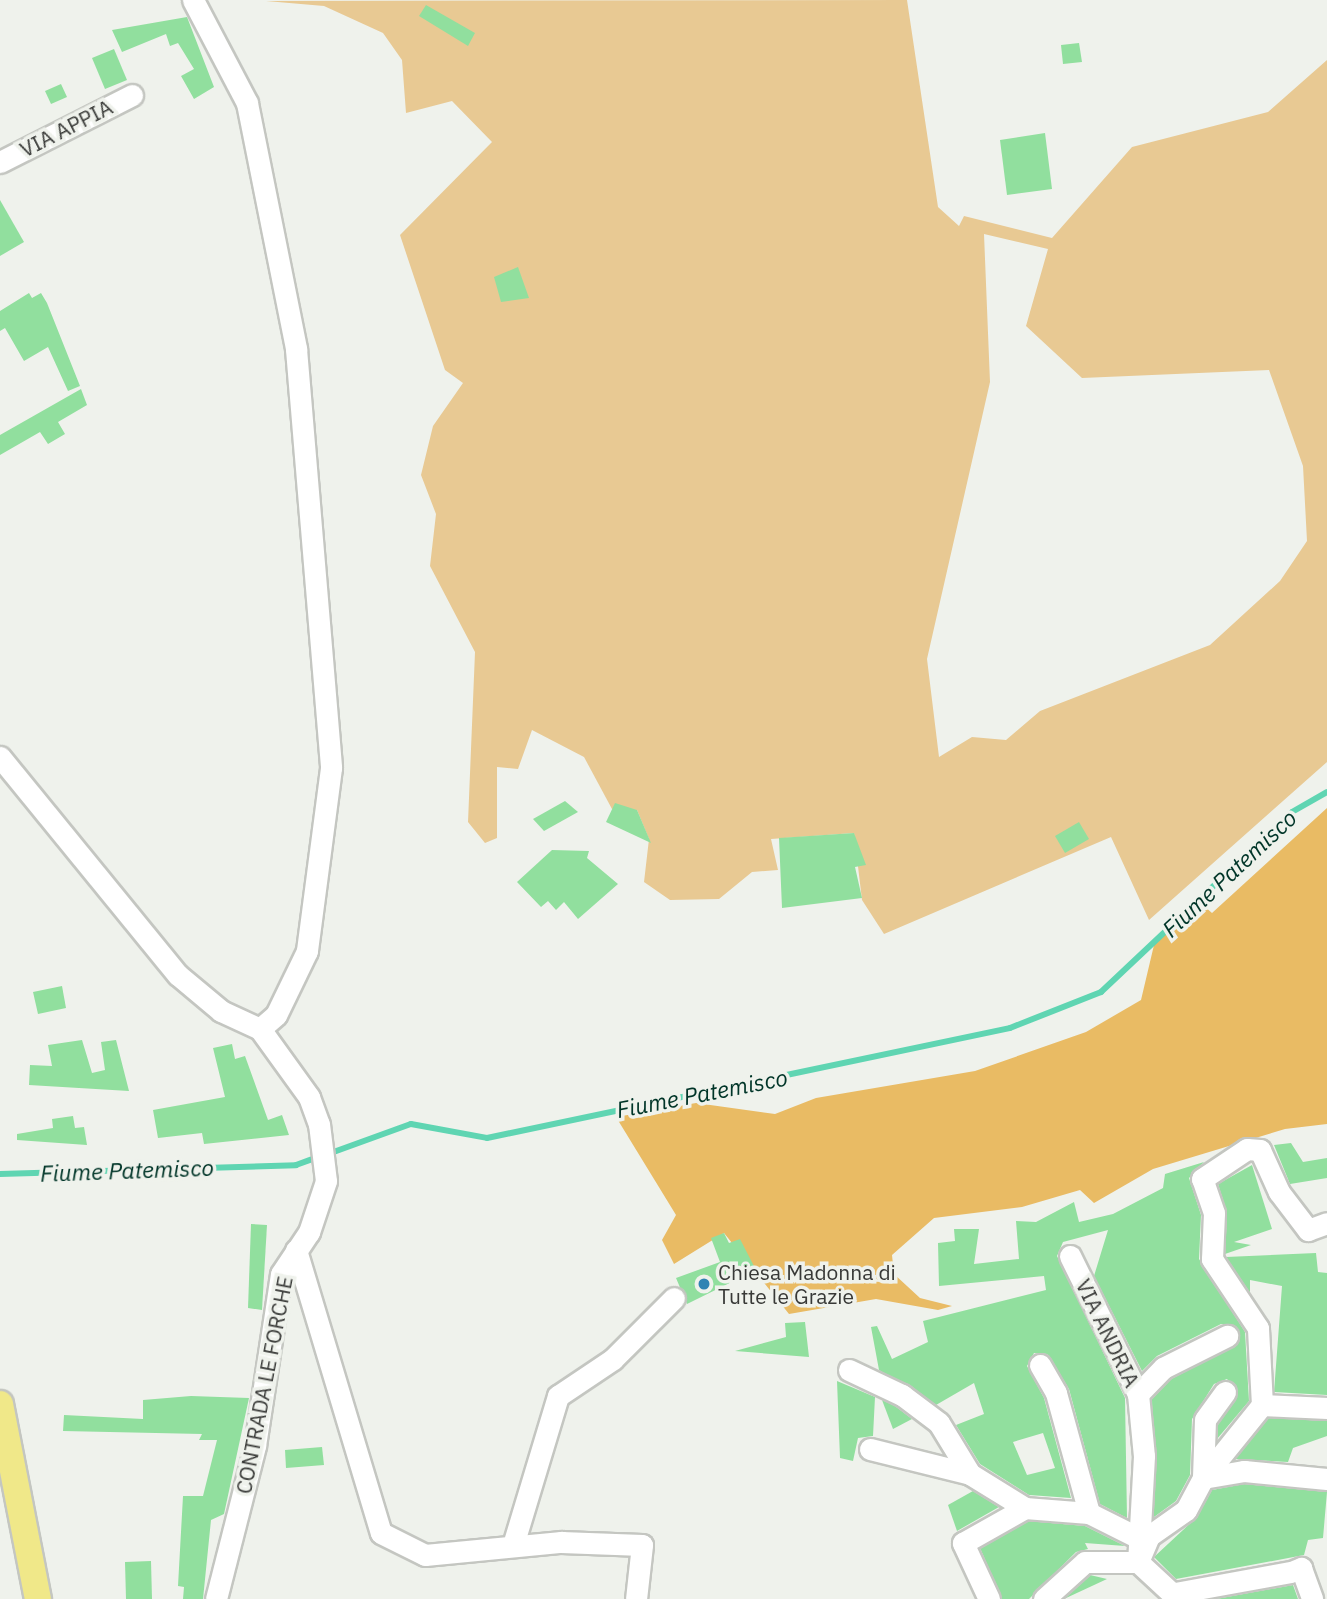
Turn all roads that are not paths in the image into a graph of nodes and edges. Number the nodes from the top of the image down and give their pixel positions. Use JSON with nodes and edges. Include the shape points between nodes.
{"nodes":[{"id":1,"x":193,"y":0,"type":"edge"},
{"id":2,"x":132,"y":95,"type":"dead end"},
{"id":3,"x":0,"y":162,"type":"edge"},
{"id":4,"x":0,"y":757,"type":"edge"},
{"id":5,"x":260,"y":1029,"type":"junction"},
{"id":6,"x":1318,"y":1227,"type":"edge"},
{"id":7,"x":296,"y":1250,"type":"junction"},
{"id":8,"x":1070,"y":1256,"type":"dead end"},
{"id":9,"x":674,"y":1298,"type":"dead end"},
{"id":10,"x":1227,"y":1336,"type":"dead end"},
{"id":11,"x":1040,"y":1365,"type":"dead end"},
{"id":12,"x":849,"y":1370,"type":"dead end"},
{"id":13,"x":1225,"y":1392,"type":"dead end"},
{"id":14,"x":1138,"y":1394,"type":"junction"},
{"id":15,"x":0,"y":1404,"type":"edge"},
{"id":16,"x":1262,"y":1405,"type":"junction"},
{"id":17,"x":1327,"y":1408,"type":"edge"},
{"id":18,"x":870,"y":1449,"type":"dead end"},
{"id":19,"x":970,"y":1474,"type":"junction"},
{"id":20,"x":1203,"y":1478,"type":"junction"},
{"id":21,"x":1327,"y":1479,"type":"edge"},
{"id":22,"x":1025,"y":1508,"type":"junction"},
{"id":23,"x":1089,"y":1513,"type":"junction"},
{"id":24,"x":1135,"y":1536,"type":"junction"},
{"id":25,"x":513,"y":1545,"type":"junction"},
{"id":26,"x":1138,"y":1562,"type":"junction"},
{"id":27,"x":1177,"y":1596,"type":"edge"},
{"id":28,"x":38,"y":1599,"type":"edge"},
{"id":29,"x":216,"y":1599,"type":"edge"},
{"id":30,"x":636,"y":1599,"type":"edge"},
{"id":31,"x":989,"y":1599,"type":"edge"},
{"id":32,"x":1044,"y":1599,"type":"edge"},
{"id":33,"x":1311,"y":1599,"type":"edge"}],
"edges":[{"from":1,"to":5,"type":"street","via":[[247,103],[296,349],[331,768],[307,951],[276,1015]]},
{"from":2,"to":3,"type":"street","name":"VIA APPIA"},
{"from":4,"to":5,"type":"street","name":"CONTRADA LE FORCHE","via":[[178,975],[221,1011]]},
{"from":5,"to":7,"type":"street","name":"CONTRADA LE FORCHE","via":[[309,1097],[318,1124],[326,1181]]},
{"from":6,"to":16,"type":"street","via":[[1279,1192],[1260,1150],[1247,1149],[1202,1179],[1214,1213],[1212,1259],[1258,1328]]},
{"from":7,"to":25,"type":"street","via":[[381,1534],[425,1555]]},
{"from":7,"to":29,"type":"street","name":"CONTRADA LE FORCHE","via":[[281,1274],[255,1446]]},
{"from":8,"to":14,"type":"street","name":"VIA ANDRIA"},
{"from":9,"to":25,"type":"street","via":[[613,1359],[558,1396]]},
{"from":10,"to":14,"type":"street","via":[[1163,1368]]},
{"from":11,"to":23,"type":"street","via":[[1056,1393]]},
{"from":12,"to":19,"type":"street","via":[[902,1395],[939,1423]]},
{"from":13,"to":20,"type":"street","via":[[1205,1420]]},
{"from":14,"to":24,"type":"street","name":"VIA ANDRIA","via":[[1144,1456]]},
{"from":15,"to":28,"type":"main road"},
{"from":16,"to":17,"type":"street"},
{"from":16,"to":20,"type":"street"},
{"from":18,"to":19,"type":"street"},
{"from":19,"to":22,"type":"street"},
{"from":20,"to":21,"type":"street","via":[[1244,1471]]},
{"from":20,"to":26,"type":"street","via":[[1186,1510],[1149,1536]]},
{"from":22,"to":23,"type":"street"},
{"from":22,"to":31,"type":"street","via":[[963,1543]]},
{"from":23,"to":24,"type":"street"},
{"from":24,"to":26,"type":"street","name":"VIA ANDRIA"},
{"from":25,"to":30,"type":"street","via":[[642,1545]]},
{"from":26,"to":27,"type":"street"},
{"from":26,"to":32,"type":"street","via":[[1085,1562]]},
{"from":27,"to":33,"type":"street","via":[[1301,1568]]}]}
